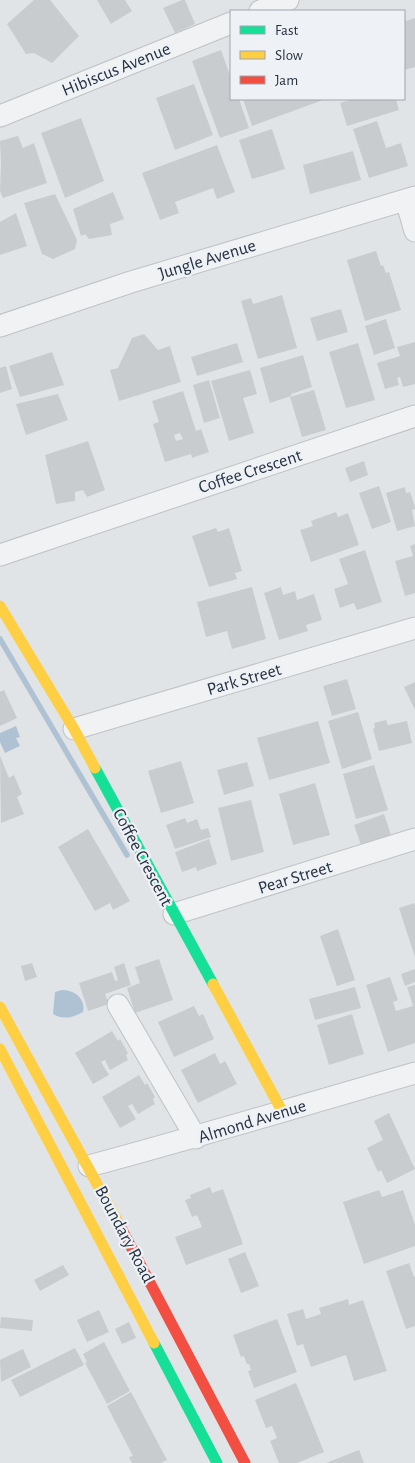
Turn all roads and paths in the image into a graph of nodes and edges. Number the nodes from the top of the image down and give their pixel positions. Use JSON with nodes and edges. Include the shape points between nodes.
{"nodes":[{"id":1,"x":288,"y":0,"type":"edge"},
{"id":2,"x":263,"y":10,"type":"edge"},
{"id":3,"x":230,"y":23,"type":"edge"},
{"id":4,"x":0,"y":116,"type":"edge"},
{"id":5,"x":410,"y":198,"type":"edge"},
{"id":6,"x":415,"y":231,"type":"edge"},
{"id":7,"x":0,"y":326,"type":"edge"},
{"id":8,"x":415,"y":416,"type":"edge"},
{"id":9,"x":0,"y":555,"type":"edge"},
{"id":10,"x":0,"y":606,"type":"edge"},
{"id":11,"x":415,"y":628,"type":"edge"},
{"id":12,"x":74,"y":729,"type":"junction"},
{"id":13,"x":415,"y":839,"type":"edge"},
{"id":14,"x":174,"y":914,"type":"junction"},
{"id":15,"x":118,"y":1005,"type":"dead end"},
{"id":16,"x":0,"y":1008,"type":"edge"},
{"id":17,"x":0,"y":1050,"type":"edge"},
{"id":18,"x":415,"y":1073,"type":"edge"},
{"id":19,"x":282,"y":1111,"type":"junction"},
{"id":20,"x":196,"y":1138,"type":"junction"},
{"id":21,"x":89,"y":1166,"type":"junction"},
{"id":22,"x":217,"y":1463,"type":"edge"},
{"id":23,"x":245,"y":1463,"type":"edge"}],
"edges":[{"from":1,"to":2,"type":"street"},
{"from":3,"to":4,"type":"street","name":"Hibiscus Avenue"},
{"from":5,"to":6,"type":"street"},
{"from":5,"to":7,"type":"street","name":"Jungle Avenue","via":[[131,282]]},
{"from":8,"to":9,"type":"street","name":"Coffee Crescent"},
{"from":10,"to":12,"type":"main road","name":"Coffee Crescent"},
{"from":11,"to":12,"type":"street","name":"Park Street"},
{"from":12,"to":14,"type":"main road","name":"Coffee Crescent"},
{"from":13,"to":14,"type":"street","name":"Pear Street"},
{"from":14,"to":19,"type":"main road","name":"Coffee Crescent"},
{"from":15,"to":20,"type":"street"},
{"from":16,"to":21,"type":"main road","name":"Boundary Road"},
{"from":17,"to":22,"type":"main road","name":"Boundary Road"},
{"from":18,"to":19,"type":"street","name":"Almond Avenue"},
{"from":19,"to":20,"type":"street","name":"Almond Avenue"},
{"from":20,"to":21,"type":"street","name":"Almond Avenue"},
{"from":21,"to":23,"type":"main road","name":"Boundary Road"}]}
